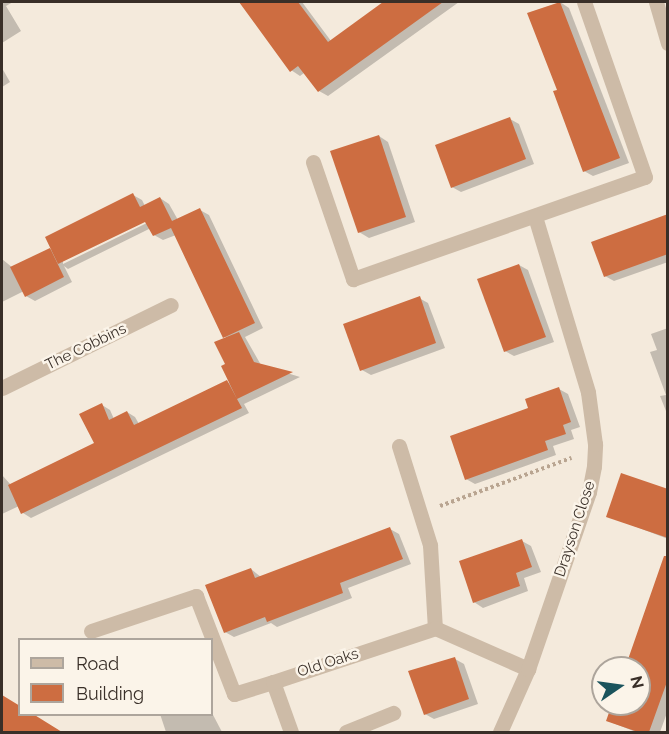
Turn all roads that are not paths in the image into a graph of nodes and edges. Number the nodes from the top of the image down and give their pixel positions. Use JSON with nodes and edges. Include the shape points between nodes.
{"nodes":[{"id":1,"x":584,"y":2,"type":"edge"},
{"id":2,"x":656,"y":2,"type":"edge"},
{"id":3,"x":668,"y":43,"type":"edge"},
{"id":4,"x":313,"y":162,"type":"dead end"},
{"id":5,"x":535,"y":216,"type":"junction"},
{"id":6,"x":171,"y":305,"type":"dead end"},
{"id":7,"x":2,"y":388,"type":"edge"},
{"id":8,"x":399,"y":446,"type":"dead end"},
{"id":9,"x":435,"y":628,"type":"junction"},
{"id":10,"x":91,"y":631,"type":"dead end"},
{"id":11,"x":212,"y":638,"type":"edge"},
{"id":12,"x":213,"y":640,"type":"edge"},
{"id":13,"x":528,"y":669,"type":"junction"},
{"id":14,"x":273,"y":682,"type":"junction"},
{"id":15,"x":393,"y":713,"type":"dead end"},
{"id":16,"x":291,"y":732,"type":"edge"},
{"id":17,"x":346,"y":732,"type":"edge"},
{"id":18,"x":500,"y":732,"type":"edge"}],
"edges":[{"from":1,"to":5,"type":"street","via":[[645,177]]},
{"from":2,"to":3,"type":"street"},
{"from":4,"to":5,"type":"street","via":[[353,279]]},
{"from":5,"to":13,"type":"street","name":"Drayson Close","via":[[588,392],[595,450],[589,492]]},
{"from":6,"to":7,"type":"street","name":"The Cobbins"},
{"from":8,"to":9,"type":"street","via":[[430,545]]},
{"from":9,"to":13,"type":"street"},
{"from":9,"to":14,"type":"street","name":"Old Oaks"},
{"from":10,"to":11,"type":"street","name":"Old Oaks","via":[[196,596]]},
{"from":12,"to":14,"type":"street","name":"Old Oaks","via":[[234,694]]},
{"from":13,"to":18,"type":"street","name":"Drayson Close"},
{"from":14,"to":16,"type":"street"},
{"from":15,"to":17,"type":"street"}]}
